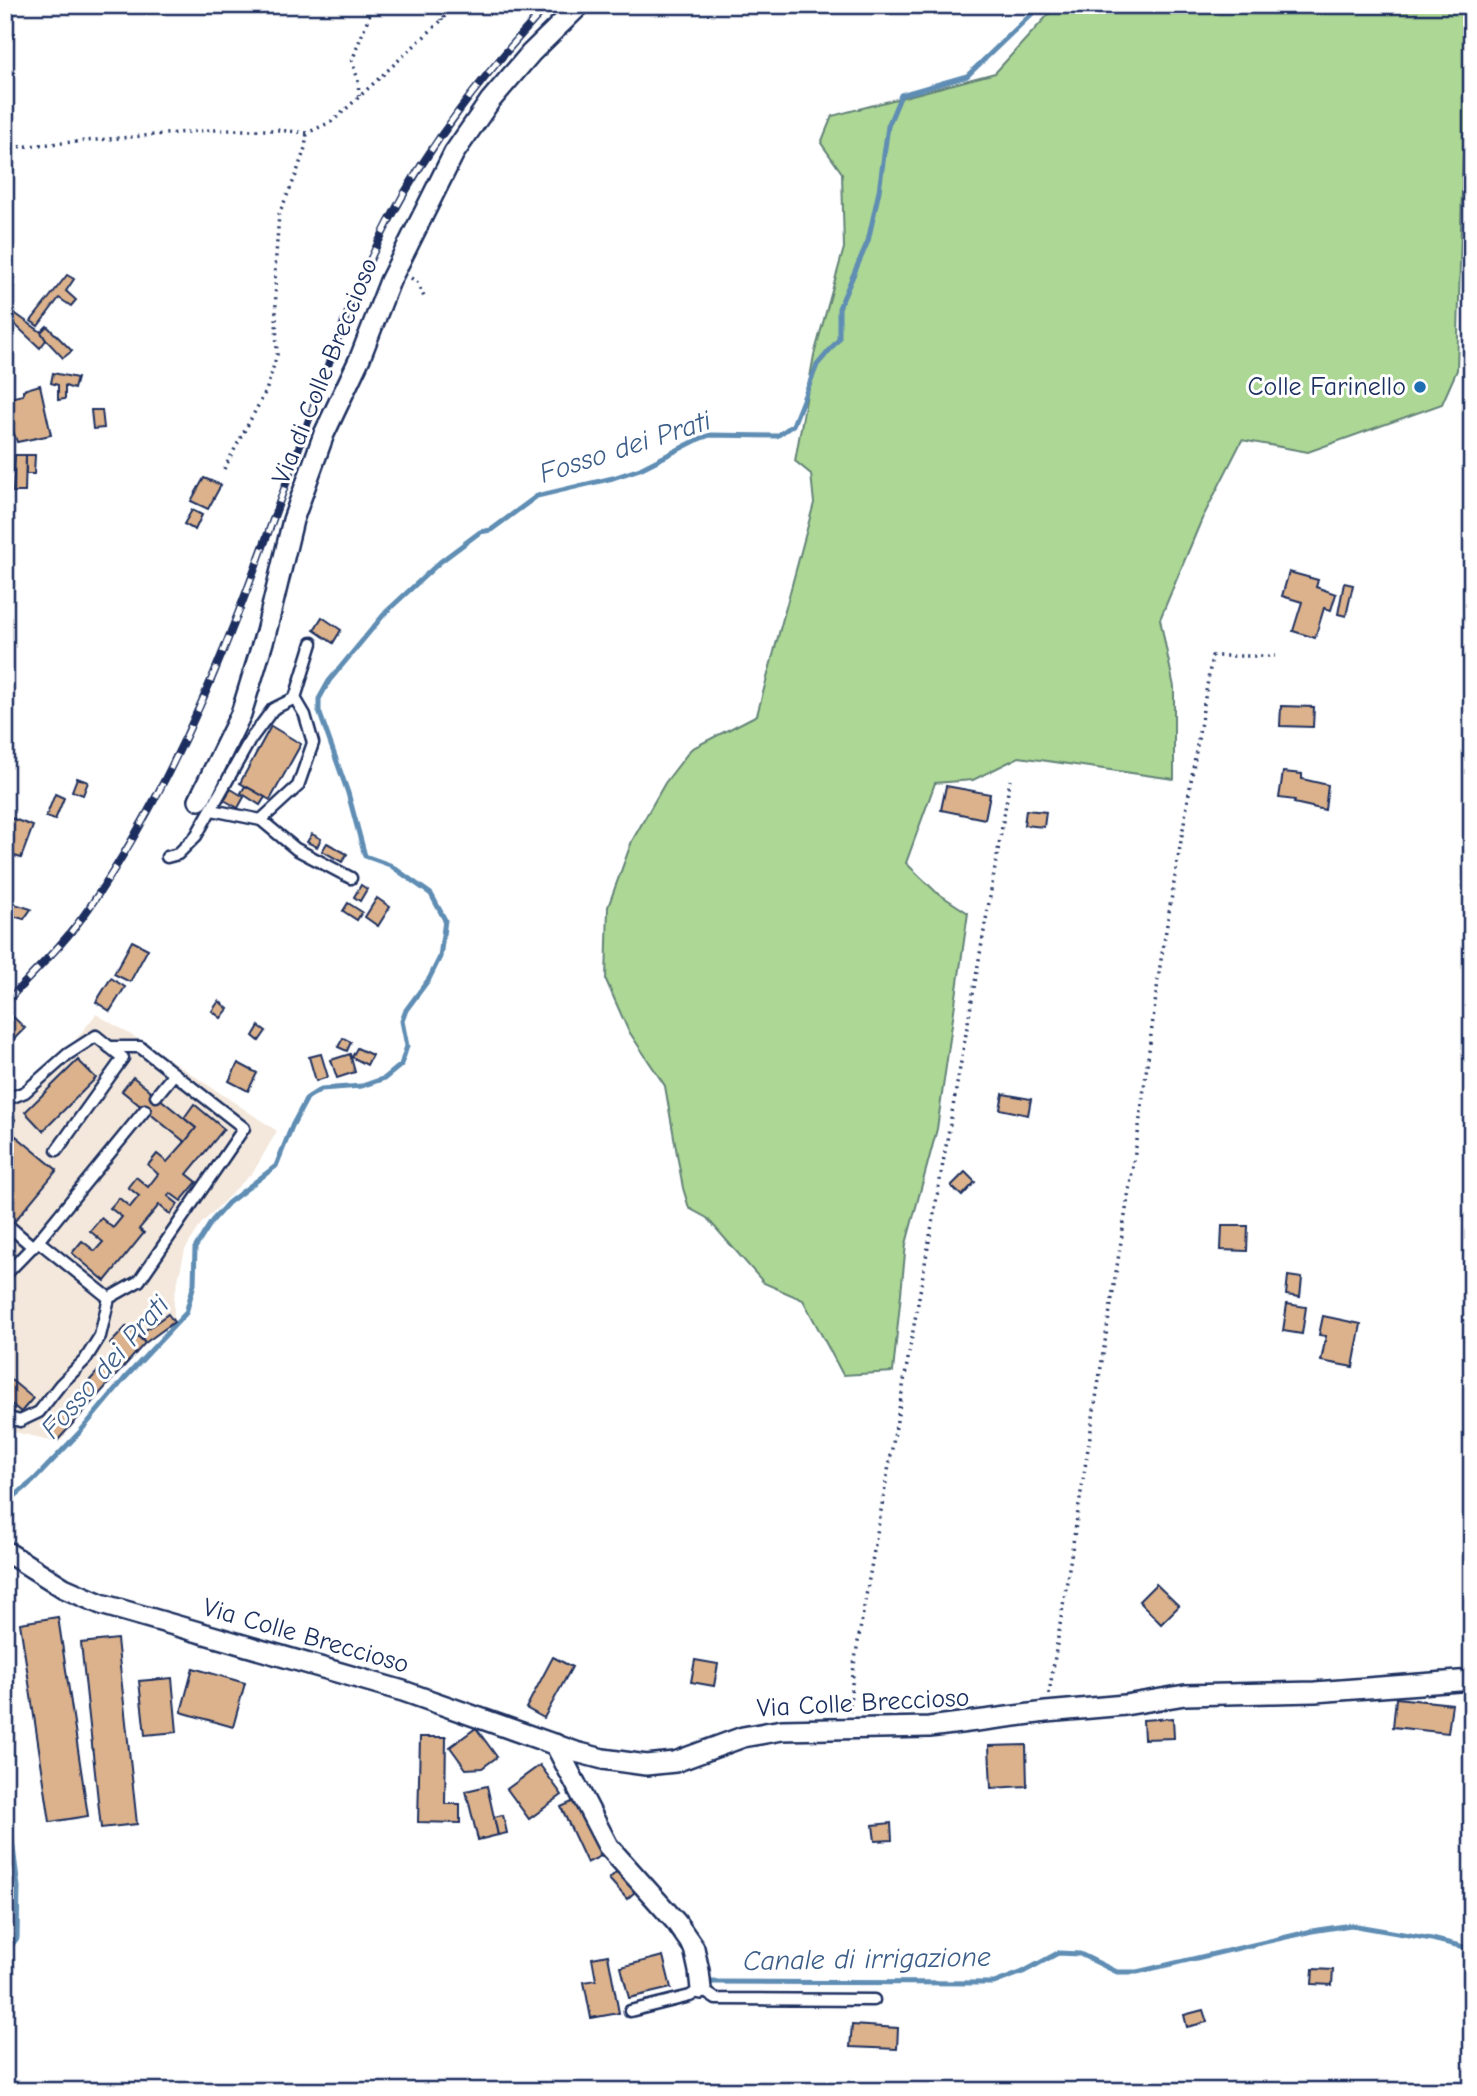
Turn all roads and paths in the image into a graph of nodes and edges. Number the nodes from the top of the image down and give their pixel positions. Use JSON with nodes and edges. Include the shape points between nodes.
{"nodes":[{"id":1,"x":373,"y":5,"type":"edge"},
{"id":2,"x":439,"y":5,"type":"edge"},
{"id":3,"x":453,"y":5,"type":"edge"},
{"id":4,"x":580,"y":5,"type":"edge"},
{"id":5,"x":442,"y":20,"type":"junction"},
{"id":6,"x":359,"y":97,"type":"junction"},
{"id":7,"x":307,"y":134,"type":"junction"},
{"id":8,"x":5,"y":148,"type":"edge"},
{"id":9,"x":396,"y":267,"type":"junction"},
{"id":10,"x":425,"y":299,"type":"dead end"},
{"id":11,"x":224,"y":469,"type":"dead end"},
{"id":12,"x":312,"y":643,"type":"dead end"},
{"id":13,"x":1275,"y":656,"type":"dead end"},
{"id":14,"x":295,"y":698,"type":"junction"},
{"id":15,"x":1010,"y":780,"type":"dead end"},
{"id":16,"x":205,"y":805,"type":"junction"},
{"id":17,"x":261,"y":820,"type":"junction"},
{"id":18,"x":167,"y":857,"type":"dead end"},
{"id":19,"x":351,"y":878,"type":"dead end"},
{"id":20,"x":109,"y":1047,"type":"junction"},
{"id":21,"x":174,"y":1074,"type":"junction"},
{"id":22,"x":156,"y":1096,"type":"dead end"},
{"id":23,"x":5,"y":1100,"type":"edge"},
{"id":24,"x":145,"y":1110,"type":"dead end"},
{"id":25,"x":57,"y":1150,"type":"dead end"},
{"id":26,"x":11,"y":1228,"type":"dead end"},
{"id":27,"x":35,"y":1244,"type":"junction"},
{"id":28,"x":5,"y":1276,"type":"edge"},
{"id":29,"x":109,"y":1298,"type":"junction"},
{"id":30,"x":5,"y":1417,"type":"edge"},
{"id":31,"x":5,"y":1551,"type":"edge"},
{"id":32,"x":1472,"y":1680,"type":"edge"},
{"id":33,"x":1046,"y":1712,"type":"junction"},
{"id":34,"x":847,"y":1729,"type":"junction"},
{"id":35,"x":555,"y":1744,"type":"junction"},
{"id":36,"x":701,"y":1989,"type":"junction"},
{"id":37,"x":874,"y":2000,"type":"dead end"},
{"id":38,"x":630,"y":2011,"type":"dead end"}],
"edges":[{"from":1,"to":6,"type":"path","via":[[352,61]]},
{"from":2,"to":5,"type":"path"},
{"from":3,"to":5,"type":"path"},
{"from":4,"to":9,"type":"street","name":"Via di Colle Breccioso","via":[[490,101],[461,143]]},
{"from":5,"to":6,"type":"path"},
{"from":6,"to":7,"type":"path","via":[[333,121]]},
{"from":7,"to":8,"type":"path","via":[[211,130]]},
{"from":7,"to":11,"type":"path","via":[[279,214],[277,355],[266,391]]},
{"from":9,"to":10,"type":"path","via":[[417,282]]},
{"from":9,"to":16,"type":"street","name":"Via di Colle Breccioso","via":[[324,434],[293,520],[254,677]]},
{"from":12,"to":14,"type":"lane"},
{"from":13,"to":33,"type":"path","via":[[1212,656]]},
{"from":14,"to":16,"type":"lane","via":[[273,709]]},
{"from":14,"to":17,"type":"lane","via":[[313,743],[298,786]]},
{"from":15,"to":34,"type":"path","via":[[856,1652]]},
{"from":16,"to":17,"type":"lane"},
{"from":16,"to":18,"type":"lane","via":[[196,836],[178,854]]},
{"from":17,"to":19,"type":"lane","via":[[296,849]]},
{"from":20,"to":21,"type":"lane","via":[[140,1047]]},
{"from":20,"to":23,"type":"lane","via":[[96,1036],[25,1092]]},
{"from":20,"to":25,"type":"lane","via":[[122,1058]]},
{"from":21,"to":22,"type":"lane"},
{"from":21,"to":29,"type":"lane","via":[[244,1128],[139,1281]]},
{"from":24,"to":27,"type":"lane"},
{"from":26,"to":27,"type":"lane"},
{"from":27,"to":28,"type":"lane"},
{"from":27,"to":29,"type":"lane"},
{"from":29,"to":30,"type":"lane","via":[[100,1335],[85,1360],[39,1412],[20,1421]]},
{"from":31,"to":35,"type":"street","name":"Via Colle Breccioso","via":[[94,1602],[377,1683]]},
{"from":32,"to":33,"type":"street","name":"Via Colle Breccioso","via":[[1315,1692],[1198,1694]]},
{"from":33,"to":34,"type":"street","name":"Via Colle Breccioso","via":[[945,1726]]},
{"from":34,"to":35,"type":"street","name":"Via Colle Breccioso","via":[[757,1733],[654,1765],[603,1759]]},
{"from":35,"to":36,"type":"street","via":[[608,1846],[694,1948]]},
{"from":36,"to":37,"type":"lane","via":[[716,1999]]},
{"from":36,"to":38,"type":"lane"}]}
